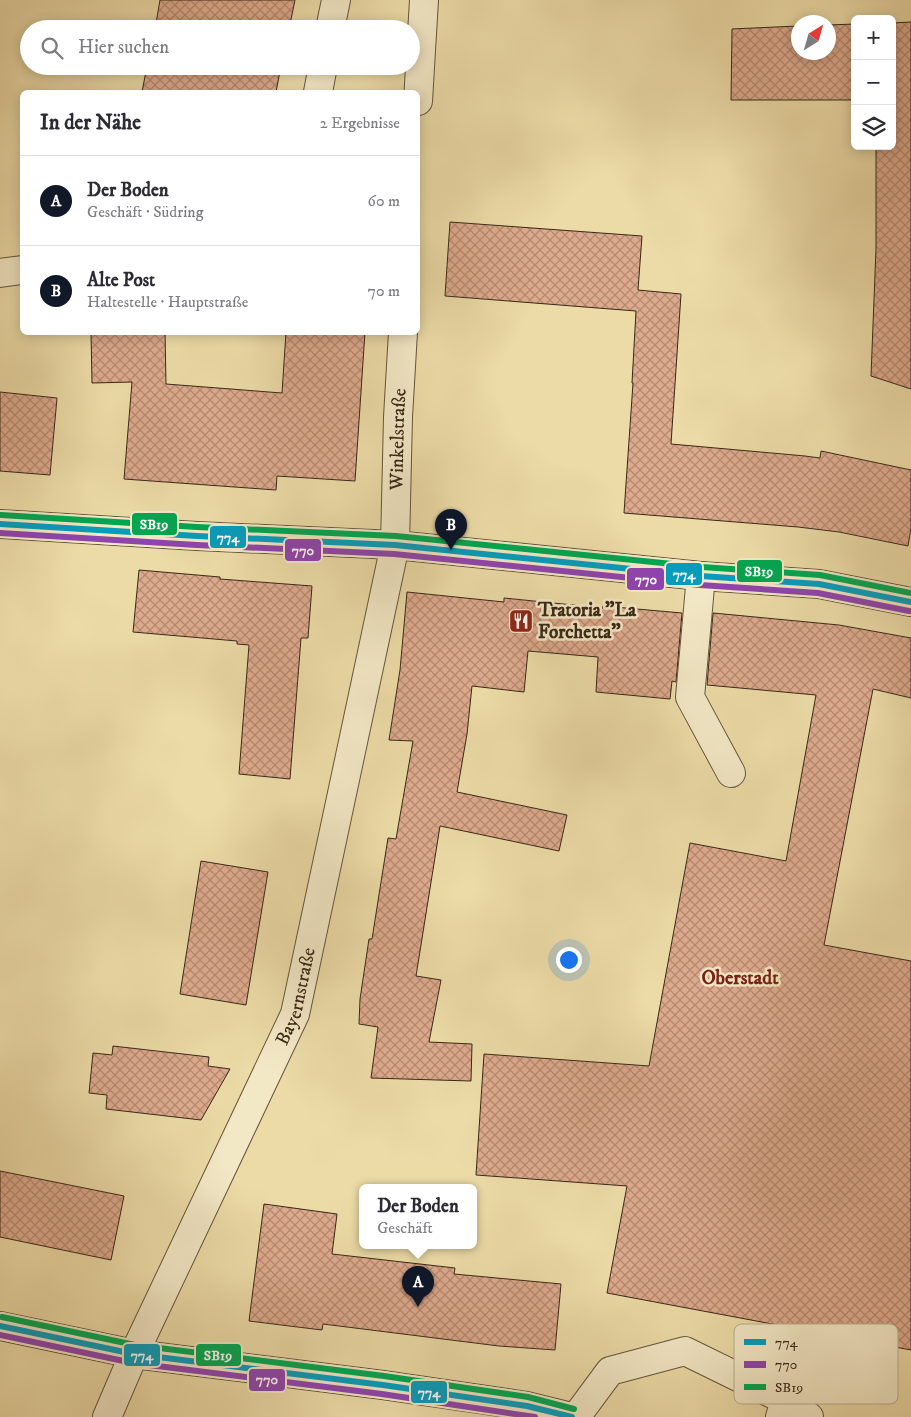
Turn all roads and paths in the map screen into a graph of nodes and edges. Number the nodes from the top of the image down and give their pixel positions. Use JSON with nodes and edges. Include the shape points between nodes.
{"nodes":[{"id":1,"x":336,"y":0,"type":"edge"},
{"id":2,"x":424,"y":0,"type":"edge"},
{"id":3,"x":332,"y":20,"type":"edge"},
{"id":4,"x":420,"y":67,"type":"edge"},
{"id":5,"x":321,"y":75,"type":"edge"},
{"id":6,"x":420,"y":75,"type":"edge"},
{"id":7,"x":318,"y":90,"type":"edge"},
{"id":8,"x":419,"y":90,"type":"edge"},
{"id":9,"x":20,"y":270,"type":"edge"},
{"id":10,"x":0,"y":273,"type":"edge"},
{"id":11,"x":403,"y":335,"type":"edge"},
{"id":12,"x":0,"y":524,"type":"edge"},
{"id":13,"x":395,"y":545,"type":"junction"},
{"id":14,"x":701,"y":576,"type":"junction"},
{"id":15,"x":911,"y":602,"type":"edge"},
{"id":16,"x":731,"y":773,"type":"dead end"},
{"id":17,"x":0,"y":1326,"type":"edge"},
{"id":18,"x":134,"y":1354,"type":"junction"},
{"id":19,"x":734,"y":1380,"type":"edge"},
{"id":20,"x":782,"y":1408,"type":"edge"},
{"id":21,"x":108,"y":1417,"type":"edge"},
{"id":22,"x":572,"y":1417,"type":"edge"},
{"id":23,"x":576,"y":1417,"type":"edge"},
{"id":24,"x":809,"y":1417,"type":"edge"}],
"edges":[{"from":1,"to":3,"type":"street"},
{"from":2,"to":4,"type":"street"},
{"from":5,"to":7,"type":"street"},
{"from":6,"to":8,"type":"street"},
{"from":9,"to":10,"type":"street"},
{"from":11,"to":13,"type":"street","name":"Winkelstraße"},
{"from":12,"to":13,"type":"street"},
{"from":13,"to":14,"type":"street"},
{"from":13,"to":18,"type":"street","name":"Bayernstraße","via":[[295,1014]]},
{"from":14,"to":15,"type":"street","via":[[819,584]]},
{"from":14,"to":16,"type":"street","via":[[690,696]]},
{"from":17,"to":18,"type":"street"},
{"from":18,"to":21,"type":"street","name":"Bayernstraße"},
{"from":18,"to":22,"type":"street","via":[[517,1404]]},
{"from":19,"to":23,"type":"street","via":[[685,1351],[610,1371]]},
{"from":20,"to":24,"type":"street"}]}
